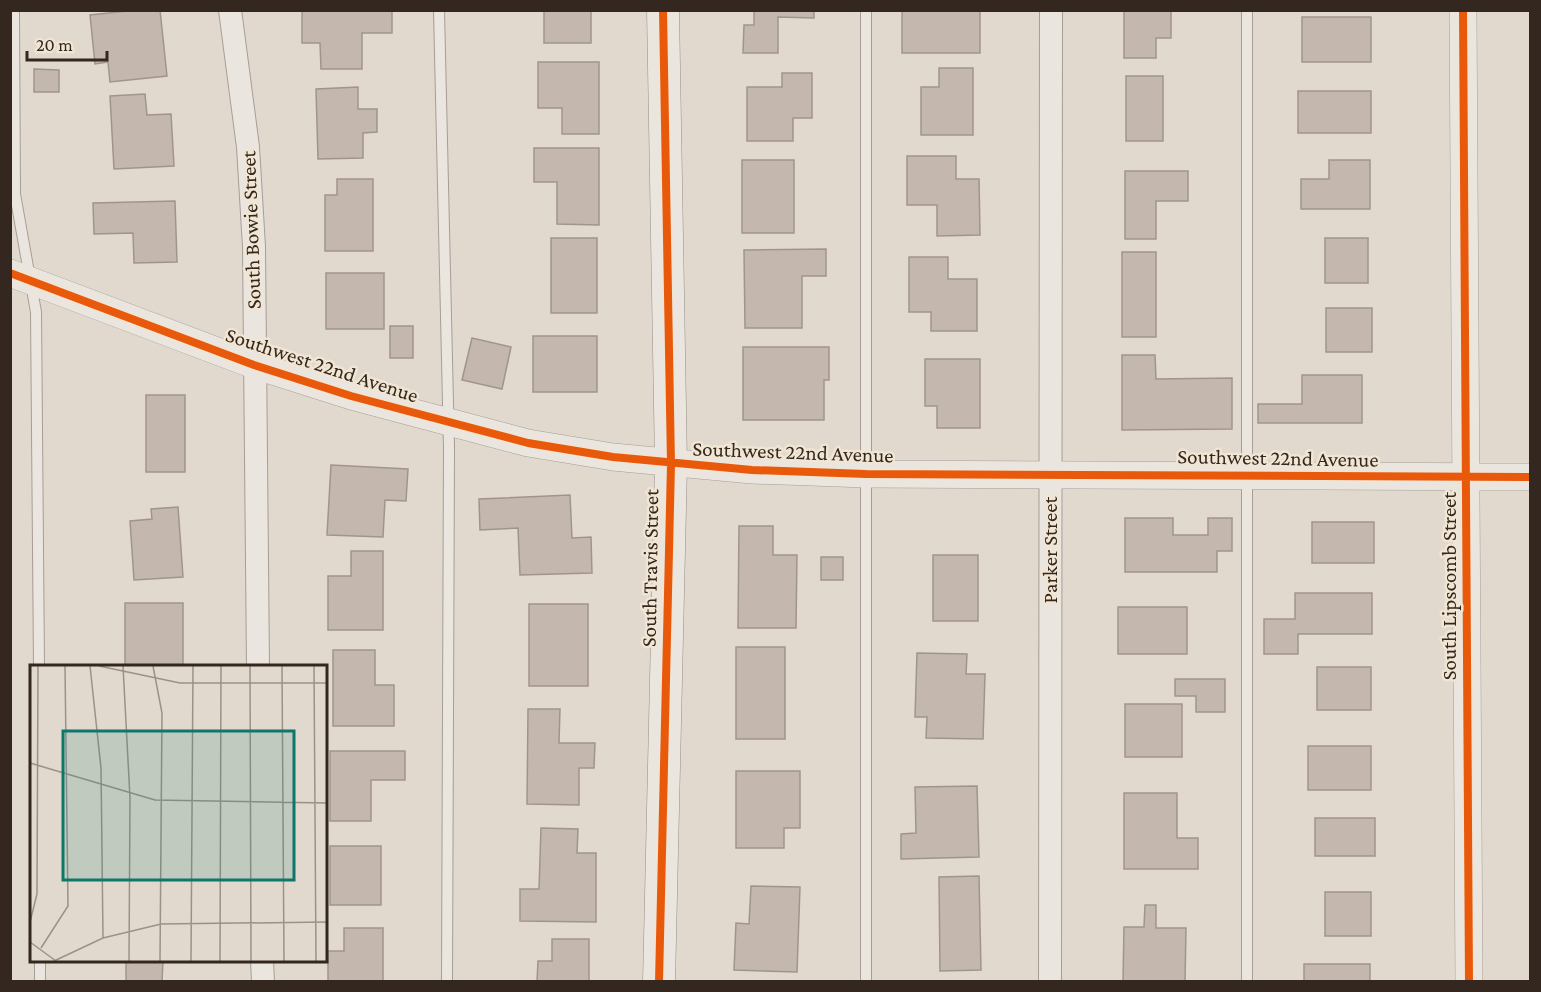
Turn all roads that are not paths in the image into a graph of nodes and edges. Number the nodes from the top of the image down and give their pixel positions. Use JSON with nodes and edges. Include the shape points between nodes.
{"nodes":[{"id":1,"x":14,"y":10,"type":"edge"},
{"id":2,"x":230,"y":10,"type":"edge"},
{"id":3,"x":439,"y":10,"type":"edge"},
{"id":4,"x":663,"y":10,"type":"edge"},
{"id":5,"x":866,"y":10,"type":"edge"},
{"id":6,"x":1051,"y":10,"type":"edge"},
{"id":7,"x":1247,"y":10,"type":"edge"},
{"id":8,"x":1463,"y":10,"type":"edge"},
{"id":9,"x":20,"y":276,"type":"edge"},
{"id":10,"x":254,"y":365,"type":"junction"},
{"id":11,"x":449,"y":423,"type":"junction"},
{"id":12,"x":671,"y":464,"type":"junction"},
{"id":13,"x":866,"y":474,"type":"junction"},
{"id":14,"x":1050,"y":475,"type":"junction"},
{"id":15,"x":1246,"y":475,"type":"junction"},
{"id":16,"x":1530,"y":477,"type":"edge"},
{"id":17,"x":1467,"y":478,"type":"junction"},
{"id":18,"x":39,"y":665,"type":"edge"},
{"id":19,"x":258,"y":665,"type":"edge"},
{"id":20,"x":40,"y":962,"type":"edge"},
{"id":21,"x":262,"y":962,"type":"edge"},
{"id":22,"x":40,"y":981,"type":"edge"},
{"id":23,"x":262,"y":981,"type":"edge"},
{"id":24,"x":447,"y":981,"type":"edge"},
{"id":25,"x":659,"y":981,"type":"edge"},
{"id":26,"x":866,"y":981,"type":"edge"},
{"id":27,"x":1050,"y":981,"type":"edge"},
{"id":28,"x":1247,"y":981,"type":"edge"},
{"id":29,"x":1469,"y":981,"type":"edge"}],
"edges":[{"from":1,"to":9,"type":"lane","via":[[15,194]]},
{"from":2,"to":10,"type":"street","name":"South Bowie Street","via":[[248,147],[254,247]]},
{"from":3,"to":11,"type":"lane"},
{"from":4,"to":12,"type":"main road","name":"South Travis Street"},
{"from":5,"to":13,"type":"lane"},
{"from":6,"to":14,"type":"street","name":"Parker Street"},
{"from":7,"to":15,"type":"lane"},
{"from":8,"to":17,"type":"street","name":"South Lipscomb Street"},
{"from":9,"to":10,"type":"street","name":"Southwest 22nd Avenue"},
{"from":9,"to":18,"type":"lane","via":[[36,312]]},
{"from":10,"to":11,"type":"street","name":"Southwest 22nd Avenue"},
{"from":10,"to":19,"type":"street","name":"South Bowie Street"},
{"from":11,"to":12,"type":"street","name":"Southwest 22nd Avenue","via":[[528,443]]},
{"from":11,"to":24,"type":"lane"},
{"from":12,"to":13,"type":"street","name":"Southwest 22nd Avenue"},
{"from":12,"to":25,"type":"main road","name":"South Travis Street"},
{"from":13,"to":14,"type":"street","name":"Southwest 22nd Avenue"},
{"from":13,"to":26,"type":"lane"},
{"from":14,"to":15,"type":"street","name":"Southwest 22nd Avenue"},
{"from":14,"to":27,"type":"street","name":"Parker Street"},
{"from":15,"to":17,"type":"street","name":"Southwest 22nd Avenue"},
{"from":15,"to":28,"type":"lane"},
{"from":16,"to":17,"type":"street","name":"Southwest 22nd Avenue"},
{"from":17,"to":29,"type":"street","name":"South Lipscomb Street"},
{"from":20,"to":22,"type":"lane"},
{"from":21,"to":23,"type":"street"}]}
